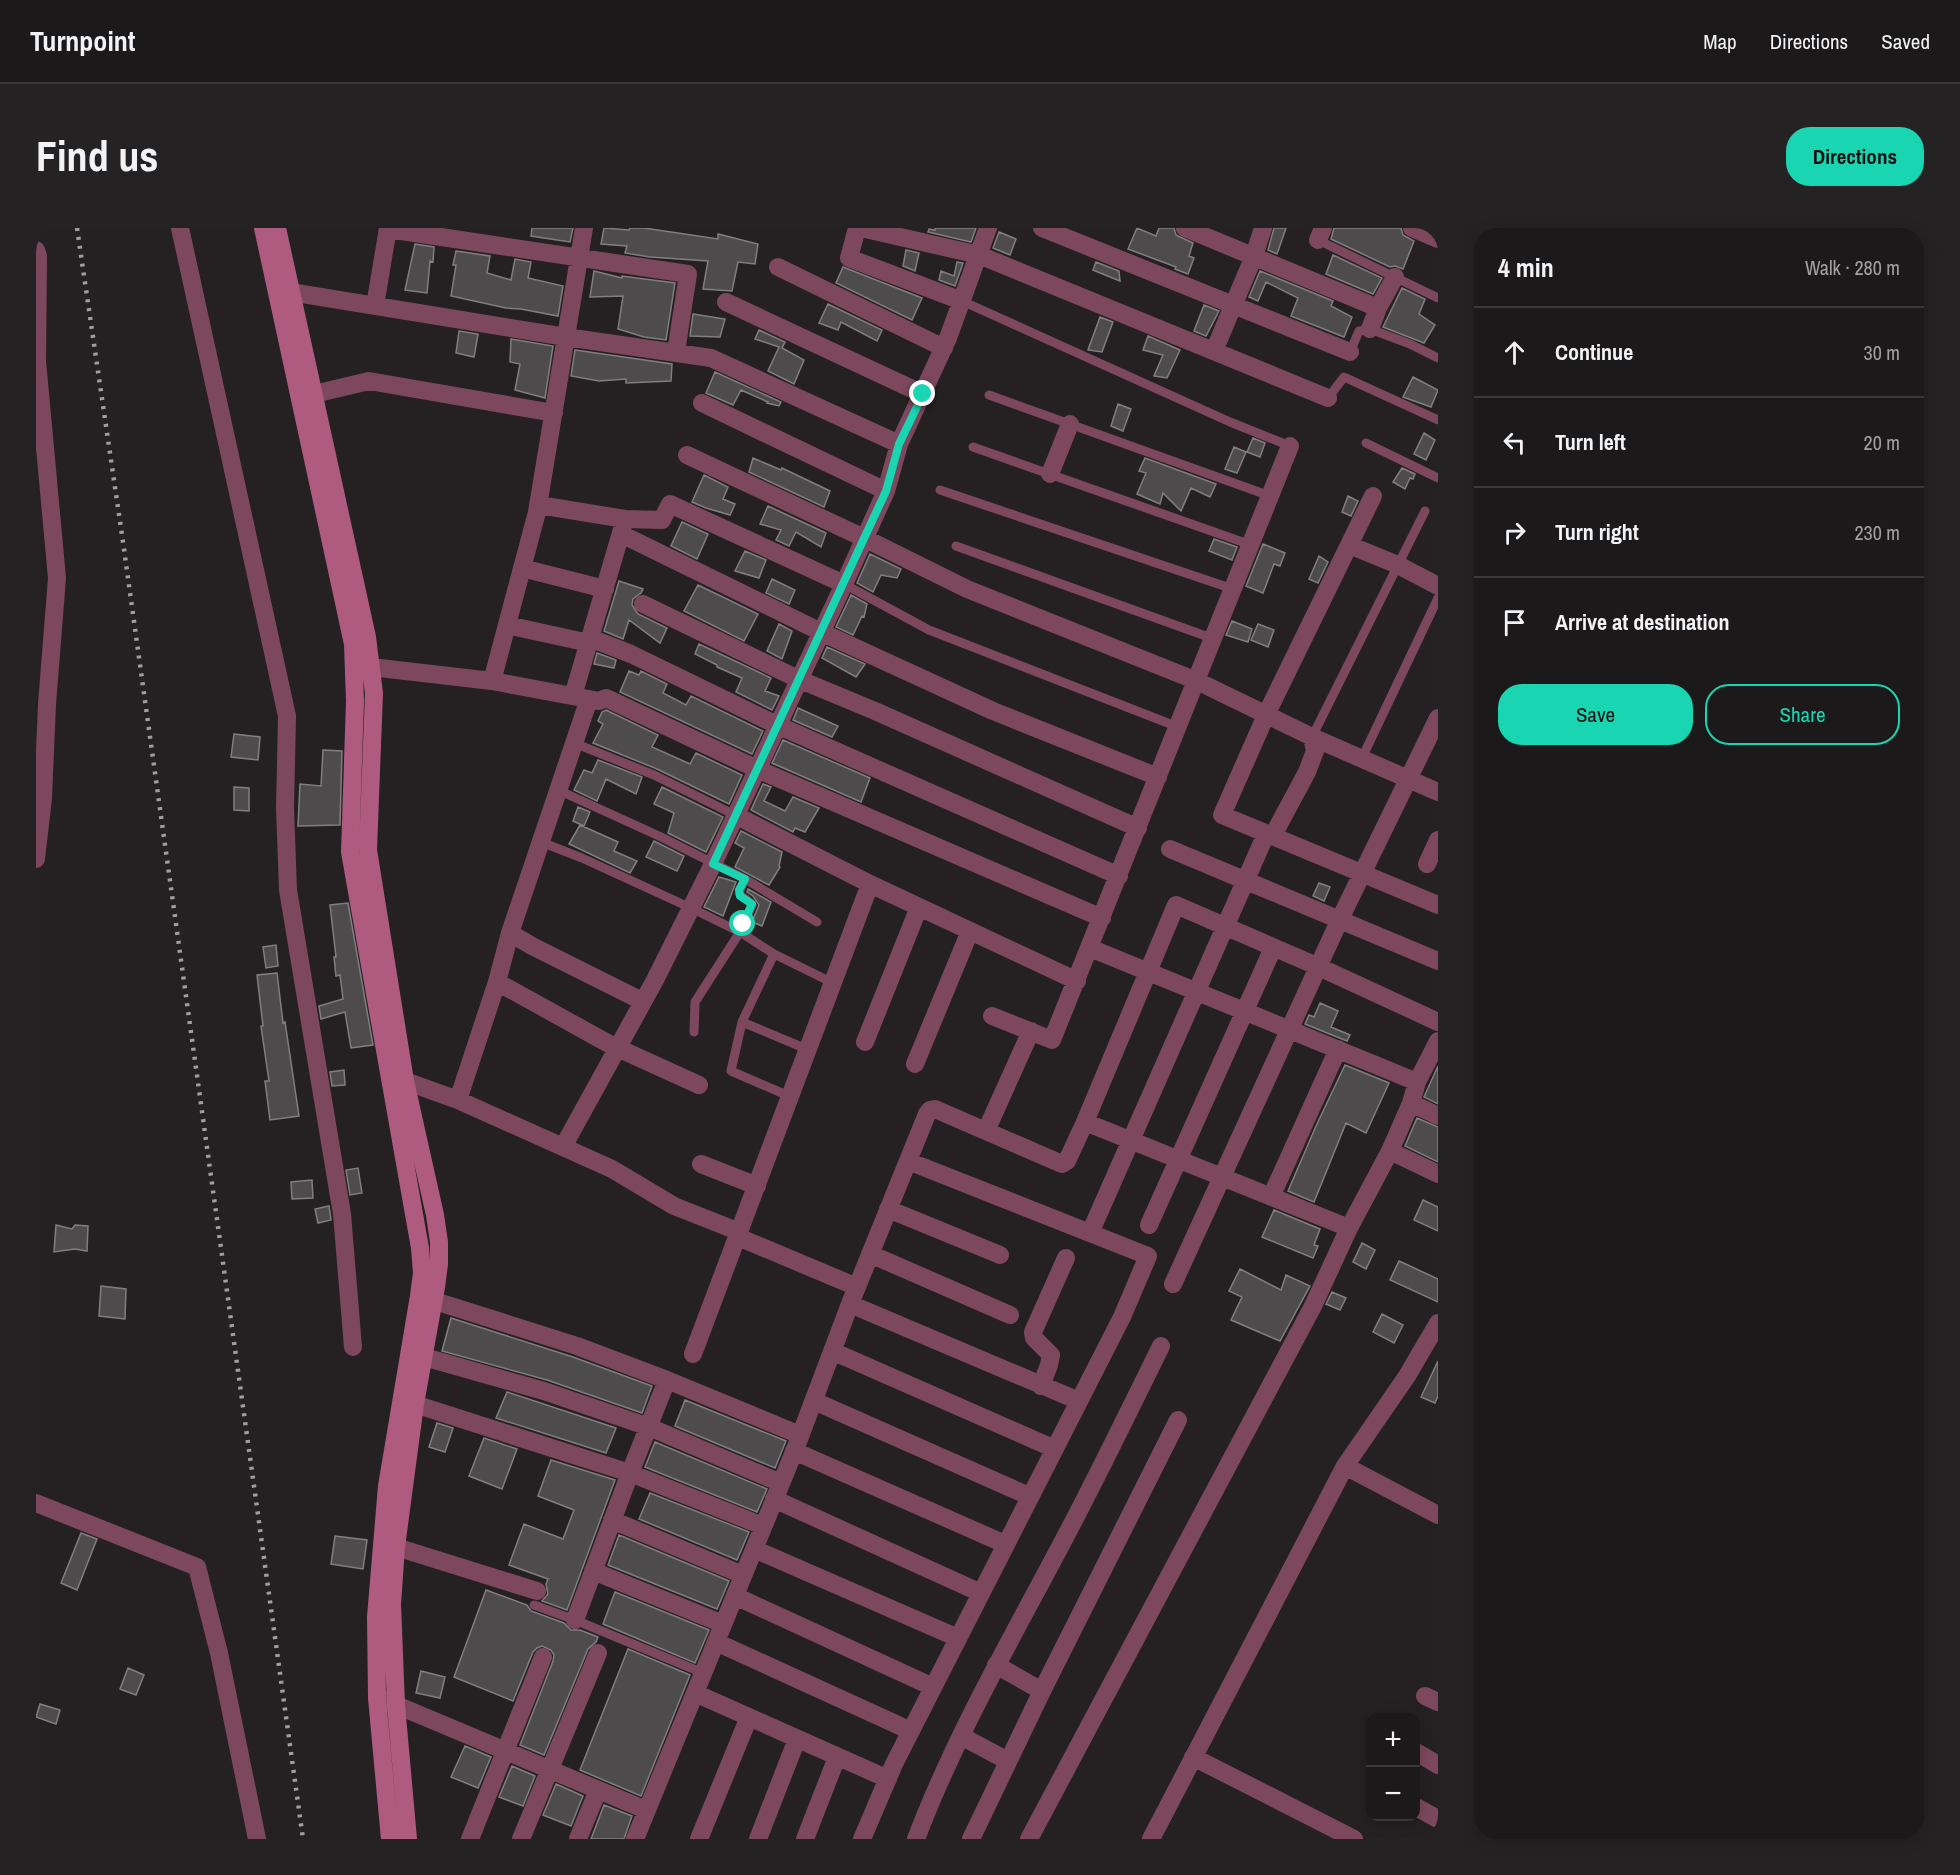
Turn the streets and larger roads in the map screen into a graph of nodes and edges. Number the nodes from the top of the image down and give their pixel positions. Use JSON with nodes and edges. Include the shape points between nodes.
{"nodes":[{"id":1,"x":180,"y":228,"type":"edge"},
{"id":2,"x":263,"y":228,"type":"edge"},
{"id":3,"x":277,"y":228,"type":"edge"},
{"id":4,"x":388,"y":228,"type":"edge"},
{"id":5,"x":584,"y":228,"type":"edge"},
{"id":6,"x":859,"y":228,"type":"edge"},
{"id":7,"x":988,"y":228,"type":"edge"},
{"id":8,"x":1042,"y":228,"type":"edge"},
{"id":9,"x":1185,"y":228,"type":"edge"},
{"id":10,"x":1263,"y":228,"type":"edge"},
{"id":11,"x":36,"y":250,"type":"edge"},
{"id":12,"x":979,"y":255,"type":"junction"},
{"id":13,"x":1254,"y":255,"type":"junction"},
{"id":14,"x":579,"y":257,"type":"junction"},
{"id":15,"x":778,"y":267,"type":"dead end"},
{"id":16,"x":1395,"y":277,"type":"road end"},
{"id":17,"x":284,"y":291,"type":"junction"},
{"id":18,"x":37,"y":302,"type":"edge"},
{"id":19,"x":726,"y":302,"type":"dead end"},
{"id":20,"x":962,"y":302,"type":"junction"},
{"id":21,"x":1233,"y":305,"type":"junction"},
{"id":22,"x":375,"y":306,"type":"junction"},
{"id":23,"x":1378,"y":308,"type":"junction"},
{"id":24,"x":1370,"y":329,"type":"road end"},
{"id":25,"x":566,"y":337,"type":"junction"},
{"id":26,"x":944,"y":348,"type":"junction"},
{"id":27,"x":1214,"y":351,"type":"junction"},
{"id":28,"x":676,"y":352,"type":"junction"},
{"id":29,"x":1350,"y":352,"type":"road end"},
{"id":30,"x":37,"y":361,"type":"edge"},
{"id":31,"x":314,"y":394,"type":"junction"},
{"id":32,"x":923,"y":394,"type":"junction"},
{"id":33,"x":1328,"y":398,"type":"road end"},
{"id":34,"x":702,"y":403,"type":"dead end"},
{"id":35,"x":554,"y":413,"type":"junction"},
{"id":36,"x":1070,"y":424,"type":"road end"},
{"id":37,"x":899,"y":444,"type":"junction"},
{"id":38,"x":1290,"y":446,"type":"road end"},
{"id":39,"x":687,"y":455,"type":"dead end"},
{"id":40,"x":1050,"y":474,"type":"road end"},
{"id":41,"x":886,"y":491,"type":"junction"},
{"id":42,"x":1373,"y":496,"type":"dead end"},
{"id":43,"x":539,"y":505,"type":"junction"},
{"id":44,"x":623,"y":527,"type":"junction"},
{"id":45,"x":864,"y":538,"type":"junction"},
{"id":46,"x":1349,"y":545,"type":"junction"},
{"id":47,"x":522,"y":568,"type":"junction"},
{"id":48,"x":844,"y":584,"type":"junction"},
{"id":49,"x":1438,"y":586,"type":"edge"},
{"id":50,"x":605,"y":589,"type":"junction"},
{"id":51,"x":643,"y":604,"type":"dead end"},
{"id":52,"x":507,"y":625,"type":"junction"},
{"id":53,"x":821,"y":632,"type":"junction"},
{"id":54,"x":590,"y":640,"type":"junction"},
{"id":55,"x":362,"y":668,"type":"junction"},
{"id":56,"x":798,"y":679,"type":"junction"},
{"id":57,"x":492,"y":681,"type":"junction"},
{"id":58,"x":1197,"y":681,"type":"junction"},
{"id":59,"x":581,"y":697,"type":"junction"},
{"id":60,"x":1266,"y":715,"type":"junction"},
{"id":61,"x":1438,"y":718,"type":"edge"},
{"id":62,"x":777,"y":725,"type":"junction"},
{"id":63,"x":1312,"y":737,"type":"junction"},
{"id":64,"x":757,"y":769,"type":"junction"},
{"id":65,"x":1158,"y":777,"type":"junction"},
{"id":66,"x":1409,"y":779,"type":"junction"},
{"id":67,"x":1438,"y":792,"type":"edge"},
{"id":68,"x":735,"y":815,"type":"junction"},
{"id":69,"x":1138,"y":828,"type":"junction"},
{"id":70,"x":1270,"y":835,"type":"junction"},
{"id":71,"x":1438,"y":840,"type":"edge"},
{"id":72,"x":1170,"y":849,"type":"dead end"},
{"id":73,"x":36,"y":859,"type":"edge"},
{"id":74,"x":1427,"y":864,"type":"dead end"},
{"id":75,"x":1364,"y":873,"type":"junction"},
{"id":76,"x":1119,"y":876,"type":"junction"},
{"id":77,"x":1245,"y":881,"type":"junction"},
{"id":78,"x":870,"y":884,"type":"junction"},
{"id":79,"x":1438,"y":905,"type":"edge"},
{"id":80,"x":919,"y":907,"type":"junction"},
{"id":81,"x":1102,"y":918,"type":"junction"},
{"id":82,"x":1340,"y":919,"type":"junction"},
{"id":83,"x":1225,"y":926,"type":"junction"},
{"id":84,"x":970,"y":931,"type":"junction"},
{"id":85,"x":510,"y":933,"type":"junction"},
{"id":86,"x":1090,"y":948,"type":"junction"},
{"id":87,"x":1273,"y":948,"type":"junction"},
{"id":88,"x":1438,"y":961,"type":"edge"},
{"id":89,"x":1319,"y":967,"type":"junction"},
{"id":90,"x":1148,"y":972,"type":"junction"},
{"id":91,"x":1077,"y":981,"type":"junction"},
{"id":92,"x":497,"y":982,"type":"junction"},
{"id":93,"x":1196,"y":991,"type":"junction"},
{"id":94,"x":642,"y":1001,"type":"junction"},
{"id":95,"x":1244,"y":1011,"type":"junction"},
{"id":96,"x":992,"y":1016,"type":"dead end"},
{"id":97,"x":1438,"y":1022,"type":"edge"},
{"id":98,"x":1290,"y":1028,"type":"junction"},
{"id":99,"x":1030,"y":1031,"type":"junction"},
{"id":100,"x":864,"y":1042,"type":"dead end"},
{"id":101,"x":617,"y":1046,"type":"junction"},
{"id":102,"x":1437,"y":1047,"type":"edge"},
{"id":103,"x":1338,"y":1049,"type":"junction"},
{"id":104,"x":915,"y":1064,"type":"dead end"},
{"id":105,"x":405,"y":1081,"type":"junction"},
{"id":106,"x":1417,"y":1082,"type":"junction"},
{"id":107,"x":699,"y":1085,"type":"dead end"},
{"id":108,"x":458,"y":1100,"type":"junction"},
{"id":109,"x":1411,"y":1104,"type":"junction"},
{"id":110,"x":1438,"y":1116,"type":"edge"},
{"id":111,"x":1085,"y":1122,"type":"junction"},
{"id":112,"x":986,"y":1131,"type":"junction"},
{"id":113,"x":1130,"y":1140,"type":"junction"},
{"id":114,"x":562,"y":1146,"type":"junction"},
{"id":115,"x":1390,"y":1151,"type":"junction"},
{"id":116,"x":1179,"y":1160,"type":"junction"},
{"id":117,"x":908,"y":1161,"type":"junction"},
{"id":118,"x":701,"y":1164,"type":"dead end"},
{"id":119,"x":1438,"y":1174,"type":"edge"},
{"id":120,"x":1222,"y":1177,"type":"junction"},
{"id":121,"x":757,"y":1186,"type":"junction"},
{"id":122,"x":1271,"y":1197,"type":"junction"},
{"id":123,"x":888,"y":1209,"type":"junction"},
{"id":124,"x":1149,"y":1225,"type":"dead end"},
{"id":125,"x":1349,"y":1228,"type":"junction"},
{"id":126,"x":1090,"y":1233,"type":"junction"},
{"id":127,"x":739,"y":1234,"type":"junction"},
{"id":128,"x":870,"y":1254,"type":"junction"},
{"id":129,"x":1000,"y":1255,"type":"dead end"},
{"id":130,"x":1066,"y":1258,"type":"dead end"},
{"id":131,"x":1173,"y":1284,"type":"dead end"},
{"id":132,"x":857,"y":1287,"type":"junction"},
{"id":133,"x":426,"y":1298,"type":"junction"},
{"id":134,"x":850,"y":1304,"type":"junction"},
{"id":135,"x":1010,"y":1315,"type":"dead end"},
{"id":136,"x":1438,"y":1323,"type":"edge"},
{"id":137,"x":1161,"y":1346,"type":"dead end"},
{"id":138,"x":353,"y":1347,"type":"dead end"},
{"id":139,"x":832,"y":1351,"type":"junction"},
{"id":140,"x":693,"y":1354,"type":"dead end"},
{"id":141,"x":424,"y":1357,"type":"junction"},
{"id":142,"x":667,"y":1380,"type":"junction"},
{"id":143,"x":1041,"y":1386,"type":"junction"},
{"id":144,"x":814,"y":1401,"type":"junction"},
{"id":145,"x":1079,"y":1401,"type":"junction"},
{"id":146,"x":409,"y":1402,"type":"junction"},
{"id":147,"x":1178,"y":1420,"type":"dead end"},
{"id":148,"x":649,"y":1427,"type":"junction"},
{"id":149,"x":797,"y":1443,"type":"junction"},
{"id":150,"x":1055,"y":1449,"type":"junction"},
{"id":151,"x":1345,"y":1466,"type":"junction"},
{"id":152,"x":630,"y":1473,"type":"junction"},
{"id":153,"x":778,"y":1491,"type":"junction"},
{"id":154,"x":1029,"y":1496,"type":"junction"},
{"id":155,"x":36,"y":1503,"type":"edge"},
{"id":156,"x":1438,"y":1515,"type":"edge"},
{"id":157,"x":612,"y":1520,"type":"junction"},
{"id":158,"x":763,"y":1526,"type":"junction"},
{"id":159,"x":1005,"y":1544,"type":"junction"},
{"id":160,"x":396,"y":1547,"type":"junction"},
{"id":161,"x":754,"y":1549,"type":"junction"},
{"id":162,"x":593,"y":1571,"type":"junction"},
{"id":163,"x":743,"y":1575,"type":"junction"},
{"id":164,"x":981,"y":1593,"type":"junction"},
{"id":165,"x":735,"y":1596,"type":"junction"},
{"id":166,"x":535,"y":1598,"type":"road end"},
{"id":167,"x":575,"y":1620,"type":"road end"},
{"id":168,"x":723,"y":1624,"type":"junction"},
{"id":169,"x":958,"y":1638,"type":"junction"},
{"id":170,"x":716,"y":1642,"type":"junction"},
{"id":171,"x":598,"y":1653,"type":"dead end"},
{"id":172,"x":543,"y":1657,"type":"dead end"},
{"id":173,"x":996,"y":1665,"type":"junction"},
{"id":174,"x":933,"y":1687,"type":"junction"},
{"id":175,"x":1042,"y":1691,"type":"junction"},
{"id":176,"x":695,"y":1694,"type":"junction"},
{"id":177,"x":378,"y":1698,"type":"junction"},
{"id":178,"x":396,"y":1705,"type":"junction"},
{"id":179,"x":749,"y":1717,"type":"junction"},
{"id":180,"x":911,"y":1731,"type":"junction"},
{"id":181,"x":961,"y":1736,"type":"junction"},
{"id":182,"x":797,"y":1739,"type":"junction"},
{"id":183,"x":505,"y":1752,"type":"junction"},
{"id":184,"x":1420,"y":1754,"type":"edge"},
{"id":185,"x":837,"y":1756,"type":"junction"},
{"id":186,"x":1193,"y":1758,"type":"junction"},
{"id":187,"x":1008,"y":1761,"type":"junction"},
{"id":188,"x":1438,"y":1764,"type":"edge"},
{"id":189,"x":549,"y":1770,"type":"junction"},
{"id":190,"x":888,"y":1779,"type":"junction"},
{"id":191,"x":598,"y":1790,"type":"junction"},
{"id":192,"x":1420,"y":1809,"type":"edge"},
{"id":193,"x":646,"y":1810,"type":"junction"},
{"id":194,"x":1438,"y":1819,"type":"edge"},
{"id":195,"x":257,"y":1839,"type":"edge"},
{"id":196,"x":390,"y":1839,"type":"edge"},
{"id":197,"x":408,"y":1839,"type":"edge"},
{"id":198,"x":470,"y":1839,"type":"edge"},
{"id":199,"x":521,"y":1839,"type":"edge"},
{"id":200,"x":578,"y":1839,"type":"edge"},
{"id":201,"x":635,"y":1839,"type":"edge"},
{"id":202,"x":699,"y":1839,"type":"edge"},
{"id":203,"x":758,"y":1839,"type":"edge"},
{"id":204,"x":805,"y":1839,"type":"edge"},
{"id":205,"x":862,"y":1839,"type":"edge"},
{"id":206,"x":916,"y":1839,"type":"edge"},
{"id":207,"x":971,"y":1839,"type":"edge"},
{"id":208,"x":1029,"y":1839,"type":"edge"},
{"id":209,"x":1151,"y":1839,"type":"edge"},
{"id":210,"x":1354,"y":1839,"type":"edge"}],
"edges":[{"from":1,"to":138,"type":"street","via":[[287,716],[288,890],[342,1214]]},
{"from":2,"to":17,"type":"street"},
{"from":3,"to":17,"type":"street"},
{"from":4,"to":14,"type":"street"},
{"from":4,"to":22,"type":"street"},
{"from":5,"to":14,"type":"street"},
{"from":6,"to":12,"type":"street"},
{"from":6,"to":20,"type":"street","via":[[849,258]]},
{"from":7,"to":12,"type":"street"},
{"from":8,"to":21,"type":"street"},
{"from":9,"to":13,"type":"street"},
{"from":10,"to":13,"type":"street"},
{"from":11,"to":18,"type":"street"},
{"from":12,"to":20,"type":"street"},
{"from":12,"to":27,"type":"street"},
{"from":13,"to":21,"type":"street"},
{"from":13,"to":23,"type":"street"},
{"from":14,"to":25,"type":"street"},
{"from":14,"to":28,"type":"street","via":[[688,274]]},
{"from":15,"to":26,"type":"street"},
{"from":16,"to":23,"type":"street"},
{"from":17,"to":22,"type":"street"},
{"from":17,"to":31,"type":"street"},
{"from":17,"to":55,"type":"street","via":[[353,644]]},
{"from":18,"to":30,"type":"street"},
{"from":19,"to":32,"type":"street"},
{"from":20,"to":26,"type":"street"},
{"from":21,"to":27,"type":"street"},
{"from":21,"to":29,"type":"street"},
{"from":22,"to":25,"type":"street"},
{"from":23,"to":24,"type":"street"},
{"from":25,"to":28,"type":"street"},
{"from":25,"to":35,"type":"street"},
{"from":26,"to":32,"type":"street"},
{"from":27,"to":33,"type":"street"},
{"from":28,"to":37,"type":"street","via":[[711,358]]},
{"from":30,"to":73,"type":"street","via":[[57,578]]},
{"from":31,"to":35,"type":"street","via":[[369,381]]},
{"from":31,"to":55,"type":"street","via":[[367,638]]},
{"from":32,"to":37,"type":"street"},
{"from":34,"to":41,"type":"street"},
{"from":35,"to":43,"type":"street"},
{"from":36,"to":40,"type":"street"},
{"from":37,"to":41,"type":"street"},
{"from":38,"to":58,"type":"street"},
{"from":39,"to":45,"type":"street"},
{"from":41,"to":45,"type":"street"},
{"from":42,"to":46,"type":"street"},
{"from":43,"to":44,"type":"street"},
{"from":43,"to":47,"type":"street"},
{"from":44,"to":48,"type":"street","via":[[662,520],[670,504]]},
{"from":44,"to":50,"type":"street"},
{"from":44,"to":53,"type":"street"},
{"from":45,"to":48,"type":"street"},
{"from":45,"to":58,"type":"street","via":[[967,589]]},
{"from":46,"to":49,"type":"street"},
{"from":46,"to":60,"type":"street"},
{"from":47,"to":50,"type":"street"},
{"from":47,"to":52,"type":"street"},
{"from":48,"to":53,"type":"street"},
{"from":50,"to":54,"type":"street"},
{"from":51,"to":56,"type":"street"},
{"from":52,"to":54,"type":"street"},
{"from":52,"to":57,"type":"street"},
{"from":53,"to":56,"type":"street"},
{"from":53,"to":65,"type":"street","via":[[993,711]]},
{"from":54,"to":59,"type":"street"},
{"from":54,"to":62,"type":"street","via":[[631,654]]},
{"from":55,"to":57,"type":"street"},
{"from":55,"to":105,"type":"street","via":[[374,693],[368,849]]},
{"from":55,"to":133,"type":"street","via":[[355,701],[350,852]]},
{"from":56,"to":62,"type":"street"},
{"from":56,"to":69,"type":"street"},
{"from":57,"to":59,"type":"street"},
{"from":58,"to":60,"type":"street"},
{"from":58,"to":65,"type":"street"},
{"from":59,"to":64,"type":"street","via":[[599,701],[606,698]]},
{"from":59,"to":85,"type":"street","via":[[574,743]]},
{"from":60,"to":63,"type":"street"},
{"from":60,"to":70,"type":"street","via":[[1221,814]]},
{"from":61,"to":66,"type":"street"},
{"from":62,"to":64,"type":"street"},
{"from":62,"to":76,"type":"street"},
{"from":63,"to":66,"type":"street"},
{"from":63,"to":70,"type":"street","via":[[1315,751],[1307,772]]},
{"from":64,"to":68,"type":"street"},
{"from":64,"to":81,"type":"street"},
{"from":65,"to":69,"type":"street"},
{"from":66,"to":67,"type":"street"},
{"from":66,"to":75,"type":"street"},
{"from":68,"to":78,"type":"street"},
{"from":68,"to":94,"type":"street"},
{"from":69,"to":76,"type":"street"},
{"from":70,"to":75,"type":"street"},
{"from":70,"to":77,"type":"street"},
{"from":71,"to":74,"type":"street"},
{"from":72,"to":77,"type":"street"},
{"from":75,"to":79,"type":"street"},
{"from":75,"to":82,"type":"street"},
{"from":76,"to":81,"type":"street"},
{"from":77,"to":82,"type":"street"},
{"from":77,"to":83,"type":"street"},
{"from":78,"to":80,"type":"street"},
{"from":78,"to":121,"type":"street"},
{"from":80,"to":84,"type":"street"},
{"from":80,"to":100,"type":"street"},
{"from":81,"to":86,"type":"street"},
{"from":82,"to":88,"type":"street"},
{"from":82,"to":89,"type":"street"},
{"from":83,"to":87,"type":"street"},
{"from":83,"to":90,"type":"street","via":[[1176,905]]},
{"from":83,"to":93,"type":"street"},
{"from":84,"to":91,"type":"street"},
{"from":84,"to":104,"type":"street"},
{"from":85,"to":92,"type":"street"},
{"from":85,"to":94,"type":"street"},
{"from":86,"to":90,"type":"street"},
{"from":86,"to":91,"type":"street"},
{"from":87,"to":89,"type":"street"},
{"from":87,"to":95,"type":"street"},
{"from":89,"to":97,"type":"street"},
{"from":89,"to":98,"type":"street"},
{"from":90,"to":93,"type":"street"},
{"from":90,"to":111,"type":"street"},
{"from":91,"to":99,"type":"street","via":[[1052,1040]]},
{"from":92,"to":101,"type":"street"},
{"from":92,"to":108,"type":"street"},
{"from":93,"to":95,"type":"street"},
{"from":93,"to":113,"type":"street"},
{"from":94,"to":101,"type":"street"},
{"from":95,"to":98,"type":"street"},
{"from":95,"to":116,"type":"street"},
{"from":96,"to":99,"type":"street"},
{"from":98,"to":103,"type":"street"},
{"from":98,"to":120,"type":"street"},
{"from":99,"to":112,"type":"street"},
{"from":101,"to":107,"type":"street"},
{"from":101,"to":114,"type":"street"},
{"from":102,"to":106,"type":"street"},
{"from":103,"to":106,"type":"street"},
{"from":103,"to":122,"type":"street"},
{"from":105,"to":108,"type":"street"},
{"from":105,"to":133,"type":"street","via":[[439,1242],[439,1264]]},
{"from":106,"to":109,"type":"street"},
{"from":108,"to":114,"type":"street"},
{"from":109,"to":110,"type":"street"},
{"from":109,"to":115,"type":"street"},
{"from":111,"to":112,"type":"street","via":[[1062,1164]]},
{"from":111,"to":113,"type":"street"},
{"from":112,"to":117,"type":"street","via":[[930,1110]]},
{"from":113,"to":116,"type":"street"},
{"from":113,"to":126,"type":"street"},
{"from":114,"to":127,"type":"street","via":[[612,1169],[675,1206]]},
{"from":115,"to":119,"type":"street"},
{"from":115,"to":125,"type":"street"},
{"from":116,"to":120,"type":"street"},
{"from":116,"to":124,"type":"street"},
{"from":117,"to":123,"type":"street"},
{"from":117,"to":126,"type":"street"},
{"from":118,"to":121,"type":"street"},
{"from":120,"to":122,"type":"street"},
{"from":120,"to":131,"type":"street"},
{"from":121,"to":127,"type":"street"},
{"from":122,"to":125,"type":"street"},
{"from":123,"to":128,"type":"street"},
{"from":123,"to":129,"type":"street"},
{"from":125,"to":208,"type":"street","via":[[1307,1317]]},
{"from":126,"to":145,"type":"street","via":[[1148,1256]]},
{"from":127,"to":132,"type":"street"},
{"from":127,"to":140,"type":"street"},
{"from":128,"to":132,"type":"street"},
{"from":128,"to":135,"type":"street"},
{"from":130,"to":143,"type":"street","via":[[1033,1332],[1051,1355]]},
{"from":132,"to":134,"type":"street"},
{"from":133,"to":141,"type":"street"},
{"from":133,"to":142,"type":"street","via":[[577,1346]]},
{"from":133,"to":146,"type":"street"},
{"from":134,"to":139,"type":"street"},
{"from":134,"to":143,"type":"street"},
{"from":136,"to":151,"type":"street"},
{"from":137,"to":173,"type":"street"},
{"from":139,"to":144,"type":"street"},
{"from":139,"to":150,"type":"street"},
{"from":141,"to":146,"type":"street"},
{"from":141,"to":148,"type":"street","via":[[544,1391]]},
{"from":142,"to":148,"type":"street"},
{"from":142,"to":149,"type":"street"},
{"from":143,"to":145,"type":"street"},
{"from":144,"to":149,"type":"street"},
{"from":144,"to":154,"type":"street"},
{"from":145,"to":150,"type":"street"},
{"from":146,"to":152,"type":"street"},
{"from":146,"to":160,"type":"street"},
{"from":146,"to":177,"type":"street","via":[[387,1486],[376,1617]]},
{"from":147,"to":175,"type":"street"},
{"from":148,"to":152,"type":"street"},
{"from":148,"to":153,"type":"street"},
{"from":149,"to":153,"type":"street"},
{"from":149,"to":159,"type":"street"},
{"from":150,"to":154,"type":"street"},
{"from":151,"to":156,"type":"street"},
{"from":151,"to":186,"type":"street"},
{"from":152,"to":157,"type":"street"},
{"from":152,"to":158,"type":"street"},
{"from":153,"to":158,"type":"street"},
{"from":153,"to":164,"type":"street"},
{"from":154,"to":159,"type":"street"},
{"from":155,"to":195,"type":"street","via":[[197,1567]]},
{"from":157,"to":162,"type":"street"},
{"from":157,"to":163,"type":"street"},
{"from":158,"to":161,"type":"street"},
{"from":159,"to":164,"type":"street"},
{"from":160,"to":166,"type":"street"},
{"from":160,"to":178,"type":"street","via":[[392,1604]]},
{"from":161,"to":163,"type":"street"},
{"from":161,"to":169,"type":"street"},
{"from":162,"to":167,"type":"street"},
{"from":162,"to":168,"type":"street"},
{"from":163,"to":165,"type":"street"},
{"from":164,"to":169,"type":"street"},
{"from":165,"to":168,"type":"street"},
{"from":165,"to":174,"type":"street"},
{"from":168,"to":170,"type":"street"},
{"from":169,"to":174,"type":"street"},
{"from":170,"to":176,"type":"street"},
{"from":170,"to":180,"type":"street"},
{"from":171,"to":189,"type":"street"},
{"from":172,"to":183,"type":"street"},
{"from":173,"to":175,"type":"street"},
{"from":173,"to":181,"type":"street"},
{"from":174,"to":180,"type":"street"},
{"from":175,"to":187,"type":"street"},
{"from":176,"to":179,"type":"street"},
{"from":176,"to":193,"type":"street"},
{"from":177,"to":178,"type":"street"},
{"from":177,"to":196,"type":"street"},
{"from":178,"to":183,"type":"street"},
{"from":178,"to":197,"type":"street"},
{"from":179,"to":182,"type":"street"},
{"from":179,"to":202,"type":"street"},
{"from":180,"to":190,"type":"street"},
{"from":181,"to":187,"type":"street"},
{"from":181,"to":206,"type":"street"},
{"from":182,"to":185,"type":"street"},
{"from":182,"to":203,"type":"street"},
{"from":183,"to":189,"type":"street"},
{"from":183,"to":198,"type":"street"},
{"from":184,"to":188,"type":"street"},
{"from":185,"to":190,"type":"street"},
{"from":185,"to":204,"type":"street"},
{"from":186,"to":209,"type":"street"},
{"from":186,"to":210,"type":"street"},
{"from":187,"to":207,"type":"street"},
{"from":189,"to":191,"type":"street"},
{"from":189,"to":199,"type":"street"},
{"from":190,"to":205,"type":"street"},
{"from":191,"to":193,"type":"street"},
{"from":191,"to":200,"type":"street"},
{"from":192,"to":194,"type":"street"},
{"from":193,"to":201,"type":"street"}]}
